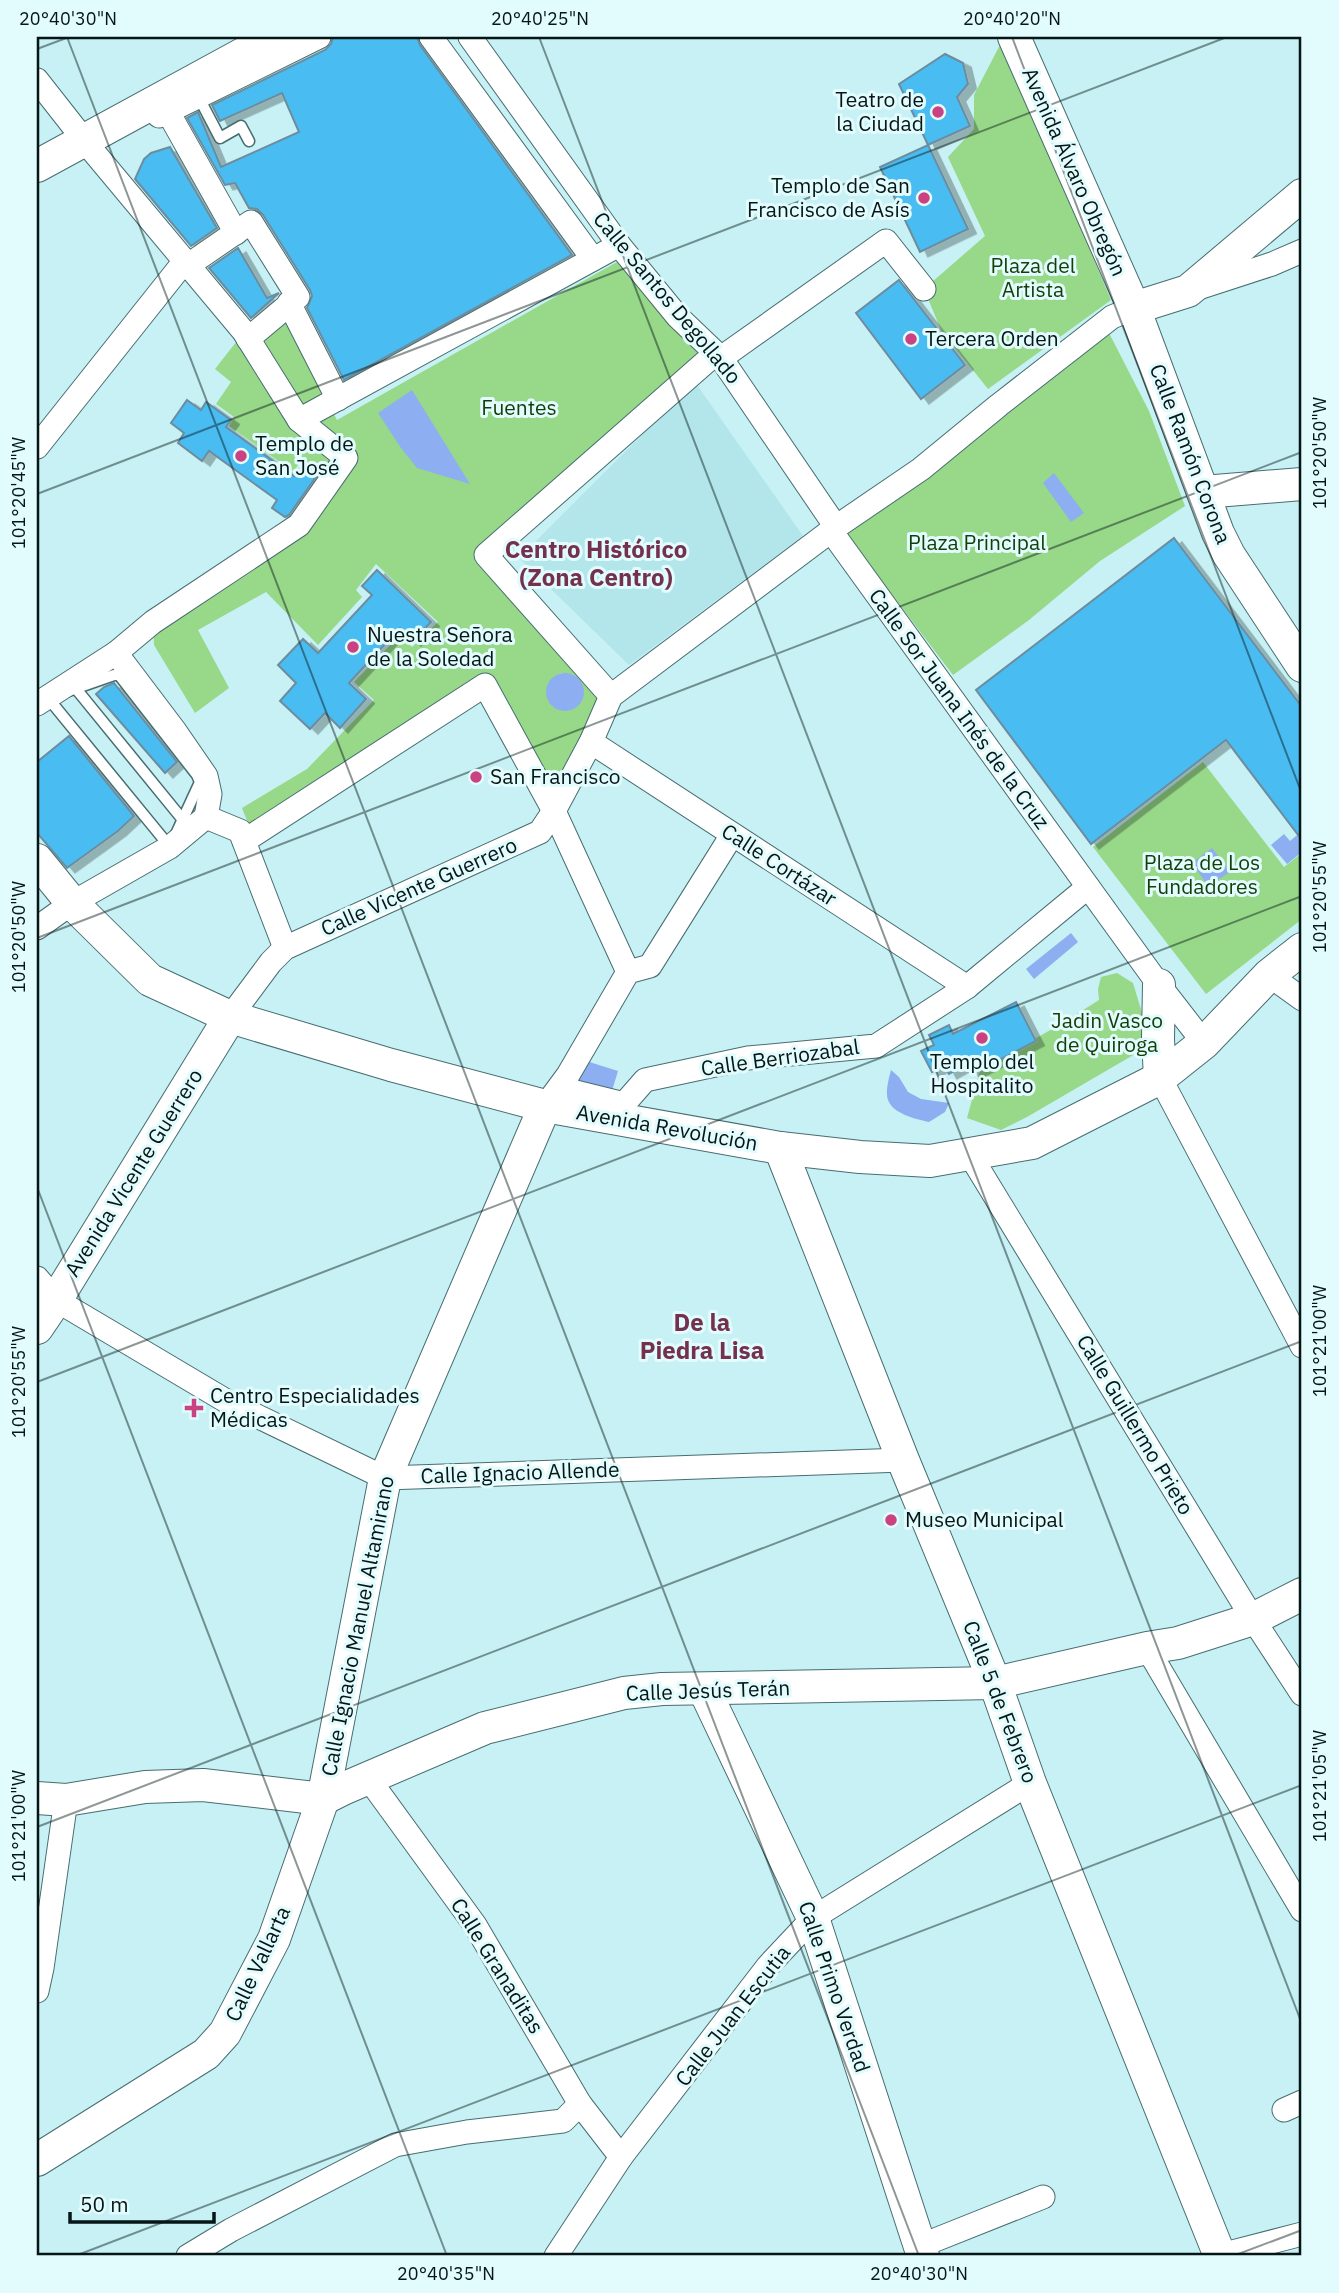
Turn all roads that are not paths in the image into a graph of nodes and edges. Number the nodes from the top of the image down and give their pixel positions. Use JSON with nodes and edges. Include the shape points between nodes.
{"nodes":[{"id":1,"x":319,"y":37,"type":"edge"},
{"id":2,"x":431,"y":37,"type":"edge"},
{"id":3,"x":470,"y":37,"type":"edge"},
{"id":4,"x":1014,"y":37,"type":"edge"},
{"id":5,"x":269,"y":38,"type":"edge"},
{"id":6,"x":37,"y":80,"type":"edge"},
{"id":7,"x":194,"y":89,"type":"junction"},
{"id":8,"x":167,"y":112,"type":"junction"},
{"id":9,"x":249,"y":141,"type":"dead end"},
{"id":10,"x":88,"y":144,"type":"junction"},
{"id":11,"x":37,"y":166,"type":"edge"},
{"id":12,"x":1302,"y":195,"type":"edge"},
{"id":13,"x":236,"y":233,"type":"junction"},
{"id":14,"x":619,"y":245,"type":"junction"},
{"id":15,"x":1302,"y":251,"type":"edge"},
{"id":16,"x":593,"y":259,"type":"junction"},
{"id":17,"x":186,"y":264,"type":"junction"},
{"id":18,"x":924,"y":289,"type":"dead end"},
{"id":19,"x":1188,"y":291,"type":"junction"},
{"id":20,"x":289,"y":303,"type":"junction"},
{"id":21,"x":1134,"y":307,"type":"junction"},
{"id":22,"x":248,"y":339,"type":"junction"},
{"id":23,"x":718,"y":355,"type":"junction"},
{"id":24,"x":338,"y":399,"type":"junction"},
{"id":25,"x":299,"y":420,"type":"junction"},
{"id":26,"x":37,"y":447,"type":"edge"},
{"id":27,"x":1302,"y":484,"type":"edge"},
{"id":28,"x":1203,"y":492,"type":"junction"},
{"id":29,"x":833,"y":529,"type":"junction"},
{"id":30,"x":116,"y":653,"type":"junction"},
{"id":31,"x":1302,"y":666,"type":"edge"},
{"id":32,"x":77,"y":690,"type":"junction"},
{"id":33,"x":611,"y":696,"type":"junction"},
{"id":34,"x":43,"y":701,"type":"edge"},
{"id":35,"x":591,"y":742,"type":"junction"},
{"id":36,"x":554,"y":811,"type":"junction"},
{"id":37,"x":206,"y":817,"type":"junction"},
{"id":38,"x":183,"y":821,"type":"junction"},
{"id":39,"x":732,"y":835,"type":"junction"},
{"id":40,"x":244,"y":841,"type":"junction"},
{"id":41,"x":170,"y":846,"type":"junction"},
{"id":42,"x":37,"y":860,"type":"edge"},
{"id":43,"x":1088,"y":887,"type":"junction"},
{"id":44,"x":72,"y":903,"type":"junction"},
{"id":45,"x":37,"y":928,"type":"edge"},
{"id":46,"x":285,"y":948,"type":"junction"},
{"id":47,"x":1302,"y":949,"type":"edge"},
{"id":48,"x":628,"y":972,"type":"junction"},
{"id":49,"x":1269,"y":975,"type":"junction"},
{"id":50,"x":1159,"y":985,"type":"junction"},
{"id":51,"x":967,"y":987,"type":"junction"},
{"id":52,"x":1302,"y":999,"type":"edge"},
{"id":53,"x":230,"y":1017,"type":"junction"},
{"id":54,"x":1204,"y":1043,"type":"junction"},
{"id":55,"x":1160,"y":1078,"type":"junction"},
{"id":56,"x":552,"y":1097,"type":"junction"},
{"id":57,"x":780,"y":1148,"type":"junction"},
{"id":58,"x":970,"y":1154,"type":"junction"},
{"id":59,"x":46,"y":1289,"type":"edge"},
{"id":60,"x":37,"y":1328,"type":"edge"},
{"id":61,"x":1302,"y":1346,"type":"edge"},
{"id":62,"x":903,"y":1460,"type":"junction"},
{"id":63,"x":385,"y":1478,"type":"junction"},
{"id":64,"x":1302,"y":1594,"type":"edge"},
{"id":65,"x":1253,"y":1619,"type":"junction"},
{"id":66,"x":1147,"y":1648,"type":"junction"},
{"id":67,"x":995,"y":1683,"type":"junction"},
{"id":68,"x":704,"y":1689,"type":"junction"},
{"id":69,"x":1302,"y":1695,"type":"edge"},
{"id":70,"x":368,"y":1778,"type":"junction"},
{"id":71,"x":1030,"y":1783,"type":"junction"},
{"id":72,"x":51,"y":1799,"type":"edge"},
{"id":73,"x":323,"y":1799,"type":"junction"},
{"id":74,"x":1302,"y":1910,"type":"edge"},
{"id":75,"x":813,"y":1918,"type":"junction"},
{"id":76,"x":37,"y":1991,"type":"edge"},
{"id":77,"x":580,"y":2104,"type":"junction"},
{"id":78,"x":621,"y":2157,"type":"junction"},
{"id":79,"x":37,"y":2160,"type":"edge"},
{"id":80,"x":1043,"y":2197,"type":"dead end"},
{"id":81,"x":1302,"y":2234,"type":"edge"},
{"id":82,"x":922,"y":2251,"type":"edge"},
{"id":83,"x":188,"y":2256,"type":"edge"},
{"id":84,"x":556,"y":2256,"type":"edge"},
{"id":85,"x":1219,"y":2256,"type":"edge"}],
"edges":[{"from":1,"to":7,"type":"street"},
{"from":2,"to":16,"type":"street"},
{"from":3,"to":14,"type":"street","name":"Calle Santos Degollado"},
{"from":4,"to":21,"type":"street","name":"Avenida Álvaro Obregón"},
{"from":5,"to":7,"type":"street"},
{"from":6,"to":10,"type":"street"},
{"from":7,"to":8,"type":"street"},
{"from":7,"to":9,"type":"lane","via":[[220,138],[242,126]]},
{"from":7,"to":10,"type":"street"},
{"from":8,"to":10,"type":"street"},
{"from":8,"to":13,"type":"street"},
{"from":10,"to":11,"type":"street"},
{"from":10,"to":17,"type":"street"},
{"from":12,"to":19,"type":"street"},
{"from":13,"to":17,"type":"street"},
{"from":13,"to":20,"type":"street","via":[[251,222],[298,297]]},
{"from":14,"to":16,"type":"street"},
{"from":14,"to":23,"type":"street","name":"Calle Santos Degollado","via":[[678,317]]},
{"from":15,"to":19,"type":"street"},
{"from":16,"to":24,"type":"street"},
{"from":17,"to":22,"type":"street"},
{"from":17,"to":26,"type":"street"},
{"from":18,"to":23,"type":"street","via":[[886,241]]},
{"from":19,"to":21,"type":"street"},
{"from":20,"to":22,"type":"street"},
{"from":20,"to":24,"type":"street"},
{"from":21,"to":28,"type":"street","name":"Calle Ramón Corona"},
{"from":21,"to":29,"type":"street","via":[[1112,317],[921,469]]},
{"from":22,"to":25,"type":"street"},
{"from":23,"to":29,"type":"street","name":"Calle Santos Degollado"},
{"from":23,"to":33,"type":"street","via":[[486,555]]},
{"from":24,"to":25,"type":"street"},
{"from":25,"to":30,"type":"street","via":[[346,458],[299,524],[153,622]]},
{"from":27,"to":28,"type":"street"},
{"from":28,"to":31,"type":"street","name":"Calle Ramón Corona","via":[[1229,555]]},
{"from":29,"to":33,"type":"street"},
{"from":29,"to":43,"type":"street","name":"Calle Sor Juana Inés de la Cruz"},
{"from":30,"to":34,"type":"street"},
{"from":30,"to":37,"type":"street","via":[[206,776],[210,794]]},
{"from":32,"to":34,"type":"lane"},
{"from":32,"to":38,"type":"lane"},
{"from":32,"to":38,"type":"lane","via":[[119,676],[197,775],[199,787]]},
{"from":33,"to":35,"type":"street","name":"Calle Vicente Guerrero"},
{"from":34,"to":41,"type":"lane"},
{"from":35,"to":36,"type":"street","name":"Calle Vicente Guerrero"},
{"from":35,"to":39,"type":"street","name":"Calle Cortázar"},
{"from":36,"to":40,"type":"street","via":[[485,685]]},
{"from":36,"to":46,"type":"street","name":"Calle Vicente Guerrero","via":[[540,832]]},
{"from":36,"to":48,"type":"street"},
{"from":37,"to":40,"type":"street","via":[[240,831]]},
{"from":37,"to":41,"type":"street"},
{"from":38,"to":41,"type":"lane"},
{"from":39,"to":48,"type":"street","via":[[650,965]]},
{"from":39,"to":51,"type":"street","name":"Calle Cortázar"},
{"from":40,"to":46,"type":"street"},
{"from":41,"to":44,"type":"street"},
{"from":42,"to":44,"type":"street","name":"Avenida Revolución"},
{"from":43,"to":50,"type":"street","name":"Calle Sor Juana Inés de la Cruz"},
{"from":43,"to":51,"type":"street","name":"Calle Berriozabal"},
{"from":44,"to":45,"type":"street"},
{"from":44,"to":53,"type":"street","name":"Avenida Revolución","via":[[150,980]]},
{"from":46,"to":53,"type":"street","name":"Calle Vicente Guerrero"},
{"from":47,"to":49,"type":"street","name":"Avenida Revolución"},
{"from":48,"to":56,"type":"street"},
{"from":49,"to":52,"type":"street"},
{"from":49,"to":54,"type":"street","name":"Avenida Revolución"},
{"from":50,"to":54,"type":"street","name":"Calle Sor Juana Inés de la Cruz"},
{"from":50,"to":55,"type":"street"},
{"from":51,"to":56,"type":"street","name":"Calle Berriozabal","via":[[876,1046],[748,1058],[645,1080],[624,1104]]},
{"from":53,"to":56,"type":"street","name":"Avenida Revolución","via":[[391,1065]]},
{"from":53,"to":59,"type":"street","name":"Avenida Vicente Guerrero"},
{"from":54,"to":55,"type":"street","name":"Avenida Revolución"},
{"from":55,"to":58,"type":"street","name":"Avenida Revolución","via":[[1032,1143]]},
{"from":55,"to":61,"type":"street"},
{"from":56,"to":57,"type":"street","name":"Avenida Revolución"},
{"from":56,"to":63,"type":"street","name":"Calle Ignacio Manuel Altamirano"},
{"from":57,"to":58,"type":"street","name":"Avenida Revolución","via":[[930,1161]]},
{"from":57,"to":62,"type":"street","name":"Calle 5 de Febrero"},
{"from":58,"to":65,"type":"street","name":"Calle Guillermo Prieto"},
{"from":59,"to":60,"type":"street","name":"Avenida Vicente Guerrero"},
{"from":59,"to":63,"type":"street","name":"Calle Ignacio Allende","via":[[228,1402]]},
{"from":62,"to":63,"type":"street","name":"Calle Ignacio Allende"},
{"from":62,"to":67,"type":"street","name":"Calle 5 de Febrero"},
{"from":63,"to":73,"type":"street","name":"Calle Ignacio Manuel Altamirano"},
{"from":64,"to":65,"type":"street","name":"Calle Jesús Terán"},
{"from":65,"to":66,"type":"street","name":"Calle Jesús Terán"},
{"from":65,"to":69,"type":"street","name":"Calle Guillermo Prieto"},
{"from":66,"to":67,"type":"street","name":"Calle Jesús Terán"},
{"from":66,"to":74,"type":"street"},
{"from":67,"to":68,"type":"street","name":"Calle Jesús Terán"},
{"from":67,"to":71,"type":"street","name":"Calle 5 de Febrero"},
{"from":68,"to":70,"type":"street","name":"Calle Jesús Terán","via":[[624,1692],[485,1728]]},
{"from":68,"to":75,"type":"street","name":"Calle Primo Verdad"},
{"from":70,"to":73,"type":"street","name":"Calle Jesús Terán"},
{"from":70,"to":77,"type":"street","name":"Calle Granaditas","via":[[475,1925]]},
{"from":71,"to":75,"type":"street","name":"Calle Juan Escutia"},
{"from":71,"to":85,"type":"street","name":"Calle 5 de Febrero"},
{"from":72,"to":73,"type":"street","via":[[203,1785]]},
{"from":72,"to":76,"type":"street"},
{"from":73,"to":79,"type":"street","name":"Calle Vallarta","via":[[274,1939],[225,2033],[206,2053]]},
{"from":75,"to":78,"type":"street","name":"Calle Juan Escutia","via":[[768,1966]]},
{"from":75,"to":82,"type":"street","name":"Calle Primo Verdad"},
{"from":77,"to":78,"type":"street","name":"Calle Granaditas"},
{"from":77,"to":83,"type":"street","via":[[563,2121],[395,2145]]},
{"from":78,"to":84,"type":"street","name":"Calle Juan Escutia"},
{"from":80,"to":82,"type":"street"},
{"from":81,"to":85,"type":"street"}]}
